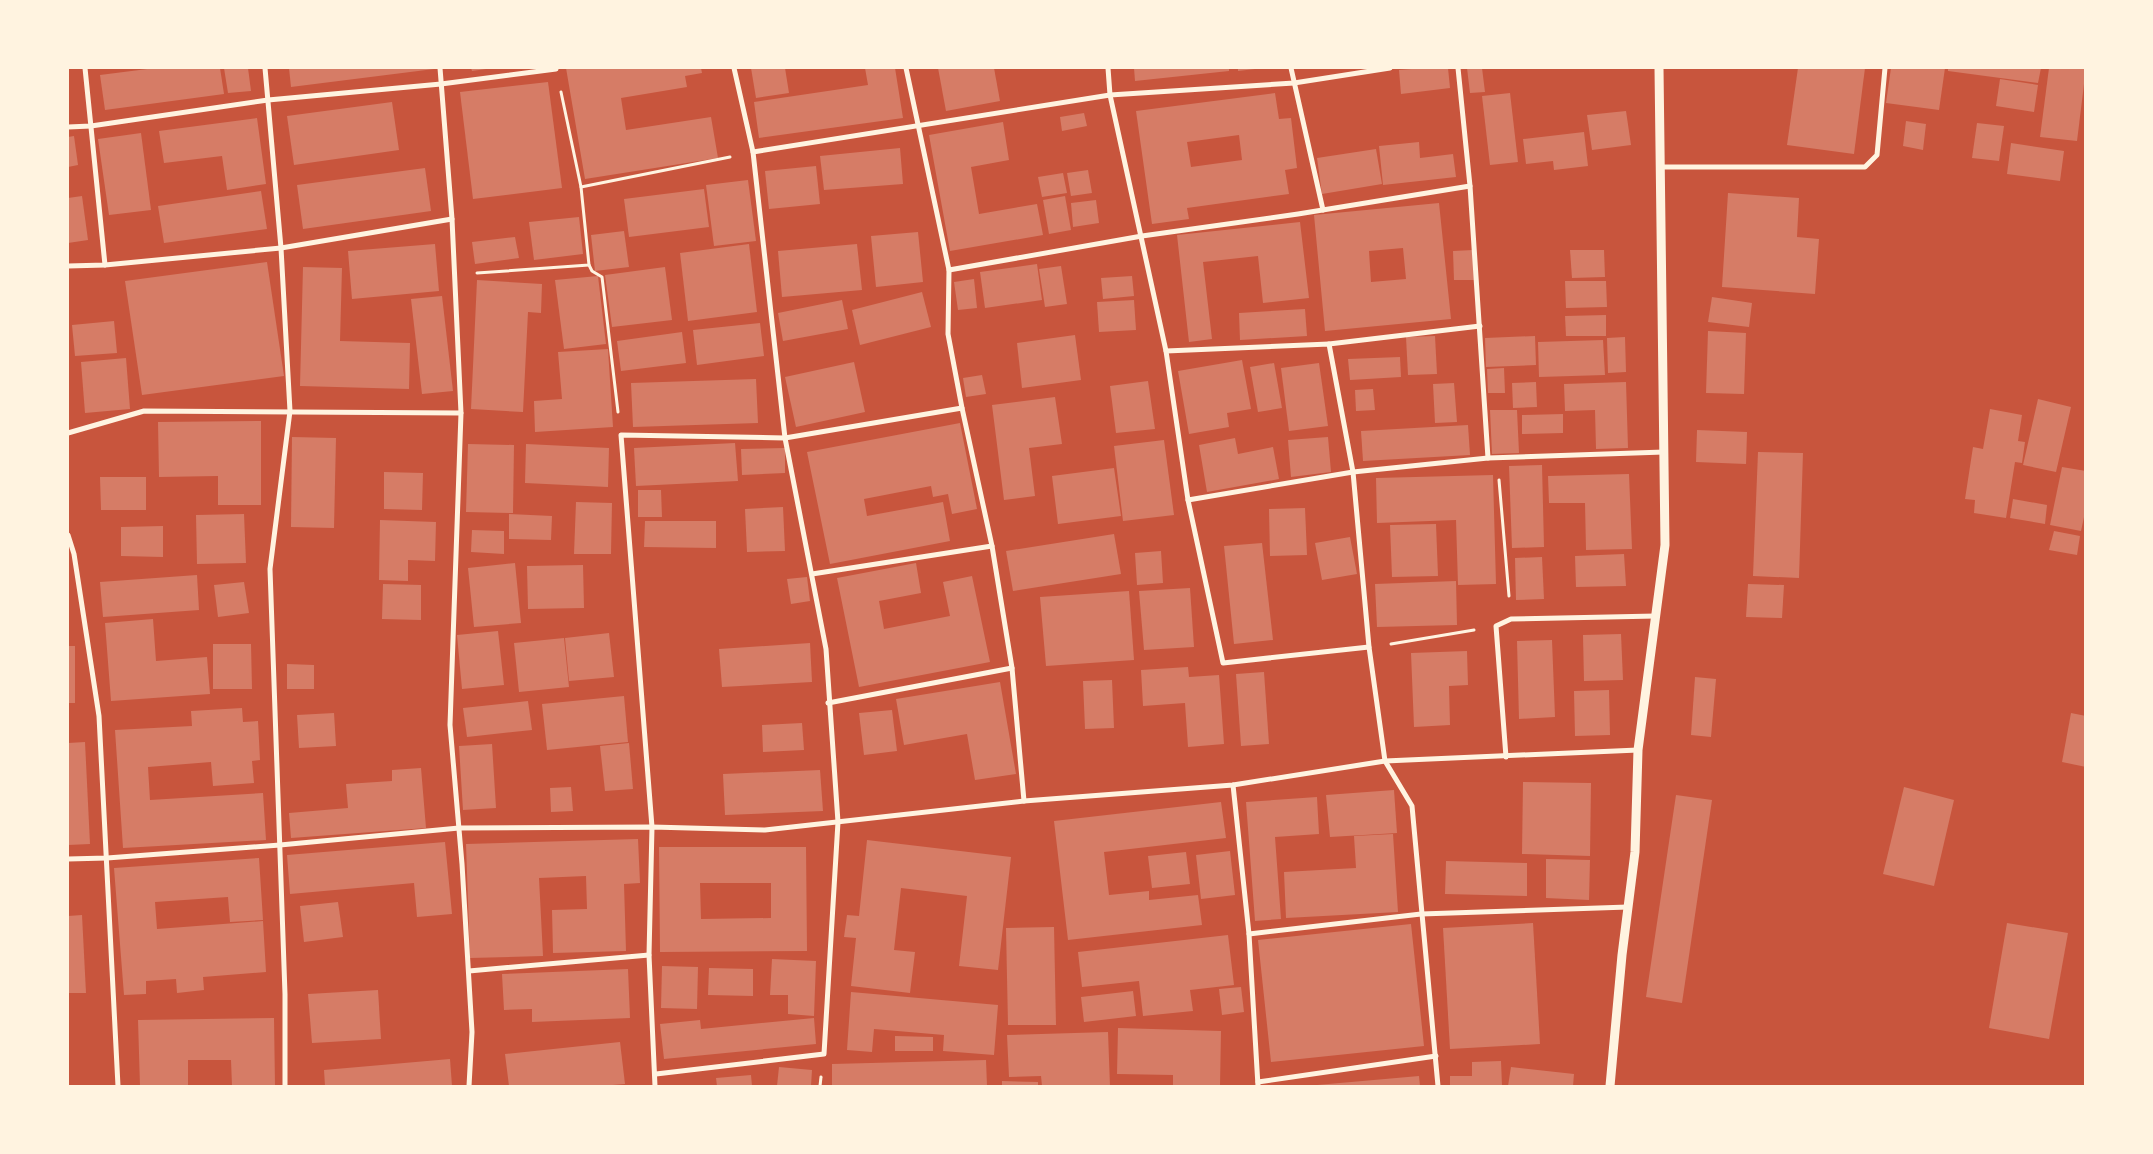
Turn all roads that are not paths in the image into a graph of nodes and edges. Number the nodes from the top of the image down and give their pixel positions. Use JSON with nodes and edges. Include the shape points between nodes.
{"nodes":[{"id":1,"x":85,"y":68,"type":"edge"},
{"id":2,"x":265,"y":68,"type":"edge"},
{"id":3,"x":440,"y":68,"type":"edge"},
{"id":4,"x":734,"y":68,"type":"edge"},
{"id":5,"x":906,"y":68,"type":"edge"},
{"id":6,"x":1108,"y":68,"type":"edge"},
{"id":7,"x":1292,"y":68,"type":"edge"},
{"id":8,"x":1390,"y":68,"type":"edge"},
{"id":9,"x":1458,"y":68,"type":"edge"},
{"id":10,"x":1659,"y":68,"type":"edge"},
{"id":11,"x":1885,"y":68,"type":"edge"},
{"id":12,"x":556,"y":69,"type":"road end"},
{"id":13,"x":1294,"y":83,"type":"junction"},
{"id":14,"x":441,"y":84,"type":"junction"},
{"id":15,"x":1110,"y":95,"type":"junction"},
{"id":16,"x":268,"y":100,"type":"junction"},
{"id":17,"x":91,"y":126,"type":"junction"},
{"id":18,"x":68,"y":127,"type":"edge"},
{"id":19,"x":919,"y":127,"type":"junction"},
{"id":20,"x":753,"y":152,"type":"junction"},
{"id":21,"x":1662,"y":167,"type":"junction"},
{"id":22,"x":1470,"y":186,"type":"junction"},
{"id":23,"x":1323,"y":210,"type":"junction"},
{"id":24,"x":452,"y":219,"type":"junction"},
{"id":25,"x":1142,"y":236,"type":"junction"},
{"id":26,"x":281,"y":248,"type":"junction"},
{"id":27,"x":104,"y":264,"type":"junction"},
{"id":28,"x":68,"y":266,"type":"edge"},
{"id":29,"x":950,"y":270,"type":"junction"},
{"id":30,"x":1480,"y":326,"type":"junction"},
{"id":31,"x":1329,"y":344,"type":"junction"},
{"id":32,"x":1166,"y":351,"type":"junction"},
{"id":33,"x":962,"y":408,"type":"junction"},
{"id":34,"x":290,"y":411,"type":"junction"},
{"id":35,"x":461,"y":413,"type":"junction"},
{"id":36,"x":68,"y":433,"type":"edge"},
{"id":37,"x":785,"y":438,"type":"junction"},
{"id":38,"x":1665,"y":452,"type":"junction"},
{"id":39,"x":1488,"y":458,"type":"junction"},
{"id":40,"x":1353,"y":472,"type":"junction"},
{"id":41,"x":1188,"y":500,"type":"junction"},
{"id":42,"x":68,"y":535,"type":"edge"},
{"id":43,"x":992,"y":546,"type":"junction"},
{"id":44,"x":812,"y":574,"type":"junction"},
{"id":45,"x":1656,"y":616,"type":"junction"},
{"id":46,"x":1368,"y":647,"type":"junction"},
{"id":47,"x":1012,"y":668,"type":"junction"},
{"id":48,"x":828,"y":703,"type":"junction"},
{"id":49,"x":1638,"y":750,"type":"junction"},
{"id":50,"x":1506,"y":757,"type":"junction"},
{"id":51,"x":1385,"y":761,"type":"junction"},
{"id":52,"x":1233,"y":785,"type":"junction"},
{"id":53,"x":1024,"y":801,"type":"junction"},
{"id":54,"x":838,"y":822,"type":"junction"},
{"id":55,"x":652,"y":827,"type":"junction"},
{"id":56,"x":459,"y":828,"type":"junction"},
{"id":57,"x":280,"y":845,"type":"junction"},
{"id":58,"x":107,"y":858,"type":"junction"},
{"id":59,"x":68,"y":859,"type":"edge"},
{"id":60,"x":1628,"y":906,"type":"junction"},
{"id":61,"x":1421,"y":914,"type":"junction"},
{"id":62,"x":1249,"y":934,"type":"junction"},
{"id":63,"x":649,"y":955,"type":"junction"},
{"id":64,"x":469,"y":971,"type":"junction"},
{"id":65,"x":1436,"y":1056,"type":"junction"},
{"id":66,"x":656,"y":1074,"type":"junction"},
{"id":67,"x":1258,"y":1084,"type":"edge"},
{"id":68,"x":118,"y":1086,"type":"edge"},
{"id":69,"x":285,"y":1086,"type":"edge"},
{"id":70,"x":469,"y":1086,"type":"edge"},
{"id":71,"x":655,"y":1086,"type":"edge"},
{"id":72,"x":1438,"y":1086,"type":"edge"},
{"id":73,"x":1610,"y":1086,"type":"edge"}],
"edges":[{"from":1,"to":17,"type":"street"},
{"from":2,"to":16,"type":"street"},
{"from":3,"to":14,"type":"street"},
{"from":4,"to":20,"type":"street"},
{"from":5,"to":19,"type":"street"},
{"from":6,"to":15,"type":"street"},
{"from":7,"to":13,"type":"street"},
{"from":8,"to":13,"type":"street"},
{"from":9,"to":22,"type":"street"},
{"from":10,"to":21,"type":"street"},
{"from":11,"to":21,"type":"street","via":[[1877,155],[1865,167]]},
{"from":12,"to":14,"type":"street"},
{"from":13,"to":15,"type":"street"},
{"from":13,"to":23,"type":"street"},
{"from":14,"to":16,"type":"street"},
{"from":14,"to":24,"type":"street"},
{"from":15,"to":19,"type":"street"},
{"from":15,"to":25,"type":"street"},
{"from":16,"to":17,"type":"street"},
{"from":16,"to":26,"type":"street"},
{"from":17,"to":18,"type":"street"},
{"from":17,"to":27,"type":"street"},
{"from":19,"to":20,"type":"street"},
{"from":19,"to":29,"type":"street"},
{"from":20,"to":37,"type":"street"},
{"from":21,"to":38,"type":"street"},
{"from":22,"to":23,"type":"street"},
{"from":22,"to":30,"type":"street"},
{"from":23,"to":25,"type":"street"},
{"from":24,"to":26,"type":"street"},
{"from":24,"to":35,"type":"street"},
{"from":25,"to":29,"type":"street"},
{"from":25,"to":32,"type":"street"},
{"from":26,"to":27,"type":"street"},
{"from":26,"to":34,"type":"street"},
{"from":27,"to":28,"type":"street"},
{"from":29,"to":33,"type":"street","via":[[948,334]]},
{"from":30,"to":31,"type":"street"},
{"from":30,"to":39,"type":"street"},
{"from":31,"to":32,"type":"street"},
{"from":31,"to":40,"type":"street"},
{"from":32,"to":41,"type":"street"},
{"from":33,"to":37,"type":"street"},
{"from":33,"to":43,"type":"street"},
{"from":34,"to":35,"type":"street"},
{"from":34,"to":36,"type":"street","via":[[144,411]]},
{"from":34,"to":57,"type":"street","via":[[270,568]]},
{"from":35,"to":56,"type":"street","via":[[450,725]]},
{"from":37,"to":44,"type":"street"},
{"from":37,"to":55,"type":"street","via":[[620,435]]},
{"from":38,"to":39,"type":"street"},
{"from":38,"to":45,"type":"street","via":[[1665,546]]},
{"from":39,"to":40,"type":"street"},
{"from":40,"to":41,"type":"street"},
{"from":40,"to":46,"type":"street"},
{"from":41,"to":46,"type":"street","via":[[1223,663]]},
{"from":42,"to":58,"type":"street","via":[[74,554],[99,716]]},
{"from":43,"to":44,"type":"street"},
{"from":43,"to":47,"type":"street"},
{"from":44,"to":48,"type":"street","via":[[826,650]]},
{"from":45,"to":49,"type":"street"},
{"from":45,"to":50,"type":"street","via":[[1512,619],[1496,626]]},
{"from":46,"to":51,"type":"street"},
{"from":47,"to":48,"type":"street"},
{"from":47,"to":53,"type":"street"},
{"from":48,"to":54,"type":"street"},
{"from":49,"to":50,"type":"street"},
{"from":49,"to":60,"type":"street","via":[[1635,852]]},
{"from":50,"to":51,"type":"street"},
{"from":51,"to":52,"type":"street"},
{"from":51,"to":61,"type":"street","via":[[1412,806]]},
{"from":52,"to":53,"type":"street"},
{"from":52,"to":62,"type":"street"},
{"from":53,"to":54,"type":"street"},
{"from":54,"to":55,"type":"street","via":[[765,830]]},
{"from":54,"to":66,"type":"street","via":[[824,1054]]},
{"from":55,"to":56,"type":"street"},
{"from":55,"to":63,"type":"street"},
{"from":56,"to":57,"type":"street"},
{"from":56,"to":64,"type":"street"},
{"from":57,"to":58,"type":"street"},
{"from":57,"to":69,"type":"street"},
{"from":58,"to":59,"type":"street"},
{"from":58,"to":68,"type":"street"},
{"from":60,"to":61,"type":"street"},
{"from":60,"to":73,"type":"street"},
{"from":61,"to":62,"type":"street"},
{"from":61,"to":65,"type":"street"},
{"from":62,"to":67,"type":"street"},
{"from":63,"to":64,"type":"street"},
{"from":63,"to":66,"type":"street"},
{"from":64,"to":70,"type":"street","via":[[472,1032]]},
{"from":65,"to":67,"type":"street"},
{"from":65,"to":72,"type":"street"},
{"from":66,"to":71,"type":"street"}]}
